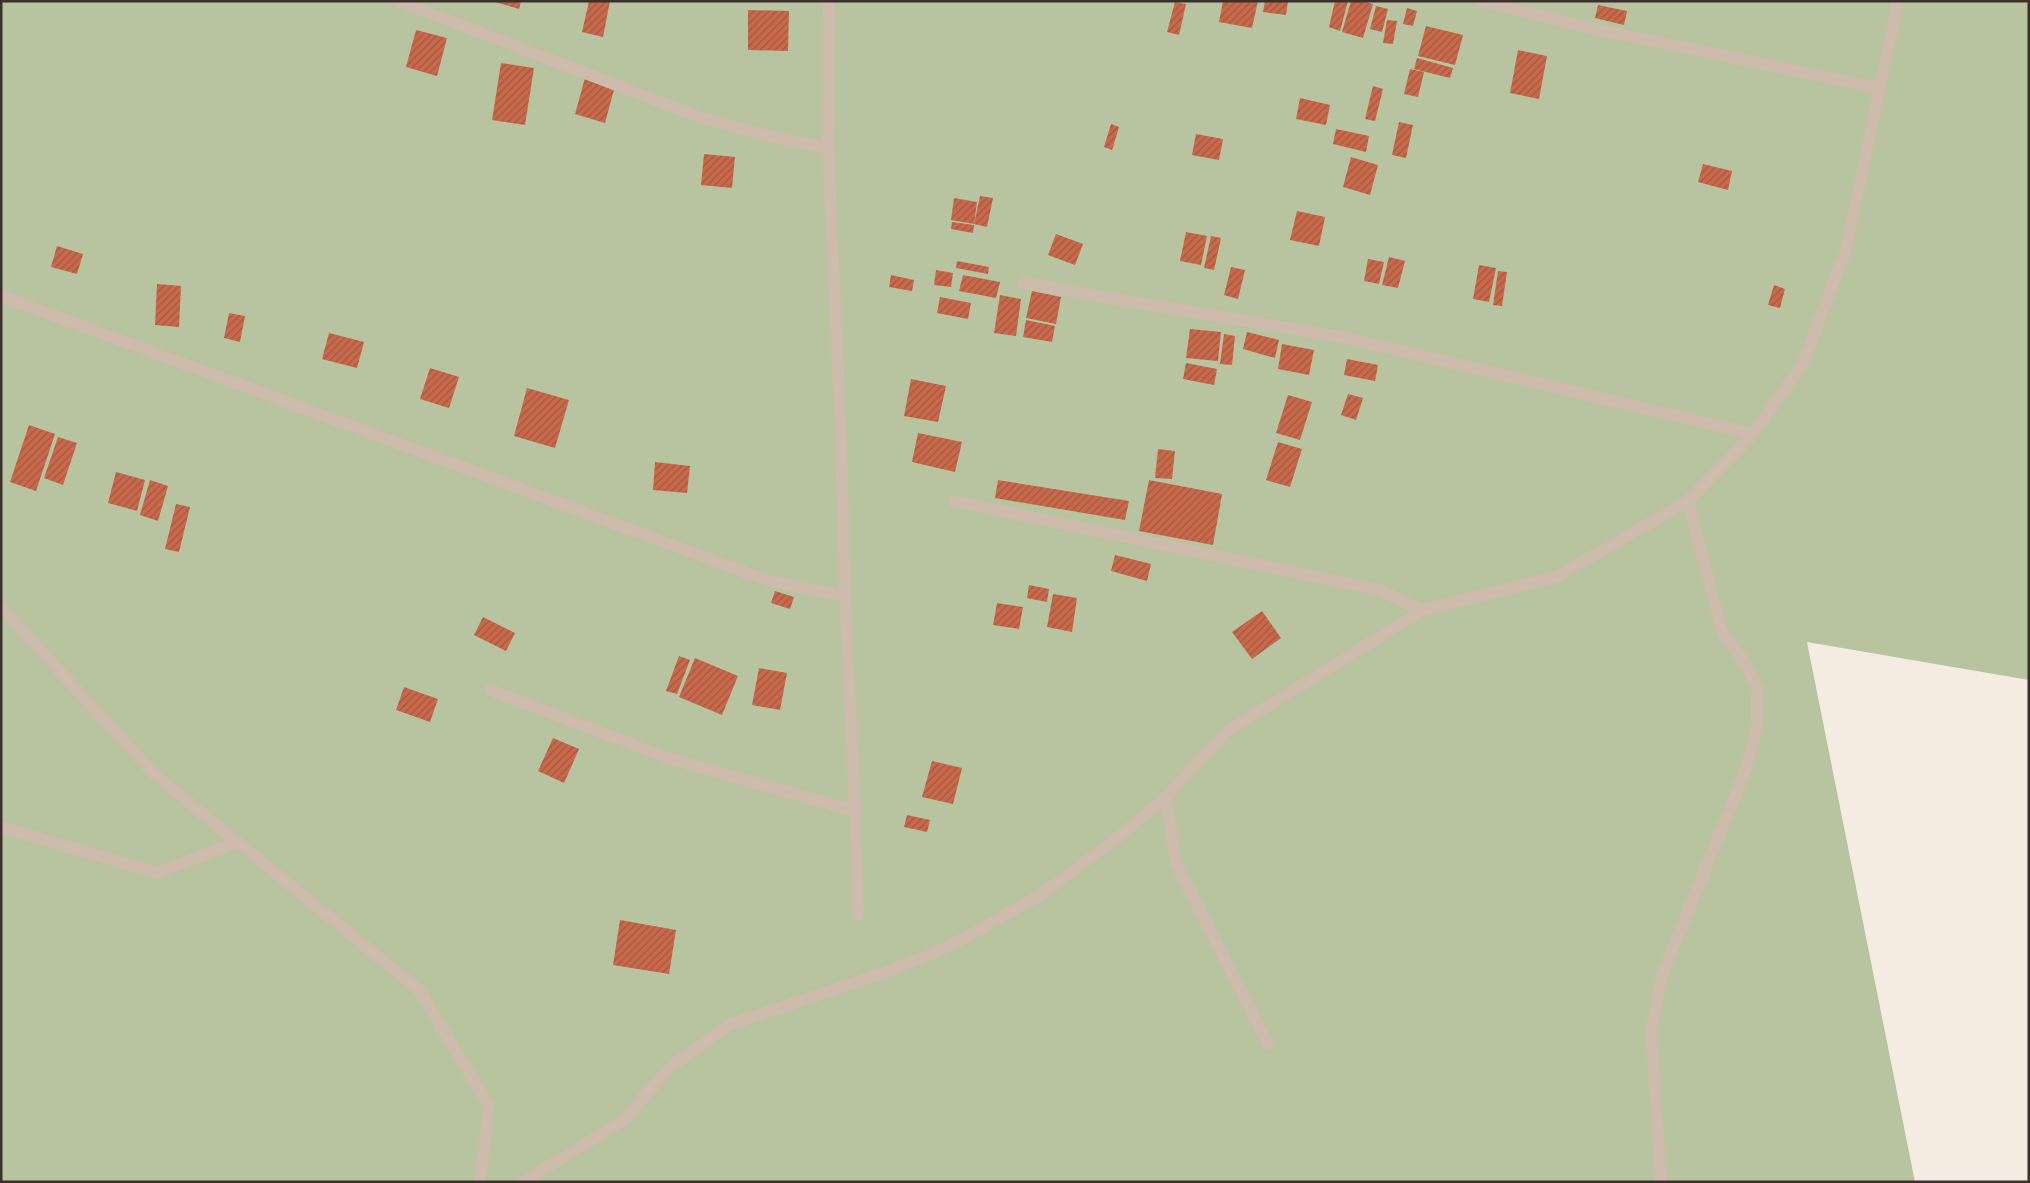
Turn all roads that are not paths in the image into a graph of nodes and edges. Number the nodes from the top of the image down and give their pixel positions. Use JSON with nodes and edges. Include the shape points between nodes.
{"nodes":[{"id":1,"x":398,"y":1,"type":"edge"},
{"id":2,"x":829,"y":1,"type":"edge"},
{"id":3,"x":1481,"y":1,"type":"edge"},
{"id":4,"x":1898,"y":1,"type":"edge"},
{"id":5,"x":1880,"y":88,"type":"junction"},
{"id":6,"x":828,"y":148,"type":"junction"},
{"id":7,"x":1023,"y":283,"type":"dead end"},
{"id":8,"x":1,"y":296,"type":"edge"},
{"id":9,"x":1754,"y":434,"type":"junction"},
{"id":10,"x":954,"y":500,"type":"dead end"},
{"id":11,"x":1688,"y":501,"type":"junction"},
{"id":12,"x":845,"y":596,"type":"junction"},
{"id":13,"x":1,"y":606,"type":"edge"},
{"id":14,"x":1422,"y":610,"type":"junction"},
{"id":15,"x":490,"y":690,"type":"dead end"},
{"id":16,"x":1166,"y":797,"type":"junction"},
{"id":17,"x":855,"y":810,"type":"junction"},
{"id":18,"x":1,"y":827,"type":"edge"},
{"id":19,"x":238,"y":842,"type":"junction"},
{"id":20,"x":858,"y":915,"type":"dead end"},
{"id":21,"x":1268,"y":1044,"type":"dead end"},
{"id":22,"x":480,"y":1182,"type":"edge"},
{"id":23,"x":523,"y":1182,"type":"edge"},
{"id":24,"x":1661,"y":1182,"type":"edge"}],
"edges":[{"from":1,"to":6,"type":"street","via":[[702,118]]},
{"from":2,"to":6,"type":"street"},
{"from":3,"to":5,"type":"street","via":[[1590,28]]},
{"from":4,"to":5,"type":"street"},
{"from":5,"to":9,"type":"street","via":[[1845,253],[1802,365]]},
{"from":6,"to":12,"type":"street"},
{"from":7,"to":9,"type":"street","via":[[1346,338]]},
{"from":8,"to":12,"type":"street","via":[[769,581]]},
{"from":9,"to":11,"type":"street"},
{"from":10,"to":14,"type":"street","via":[[1379,590]]},
{"from":11,"to":14,"type":"street","via":[[1556,577]]},
{"from":11,"to":24,"type":"street","via":[[1722,632],[1743,660],[1757,688],[1757,726],[1746,769],[1662,975],[1650,1032]]},
{"from":12,"to":17,"type":"street"},
{"from":13,"to":19,"type":"street","via":[[154,774]]},
{"from":14,"to":16,"type":"street","via":[[1226,732]]},
{"from":15,"to":17,"type":"street","via":[[671,759]]},
{"from":16,"to":21,"type":"street","via":[[1176,864]]},
{"from":16,"to":23,"type":"street","via":[[1039,896],[948,947],[889,971],[729,1025],[669,1068],[624,1120]]},
{"from":17,"to":20,"type":"street"},
{"from":18,"to":19,"type":"street","via":[[157,873]]},
{"from":19,"to":22,"type":"street","via":[[419,990],[489,1106]]}]}
